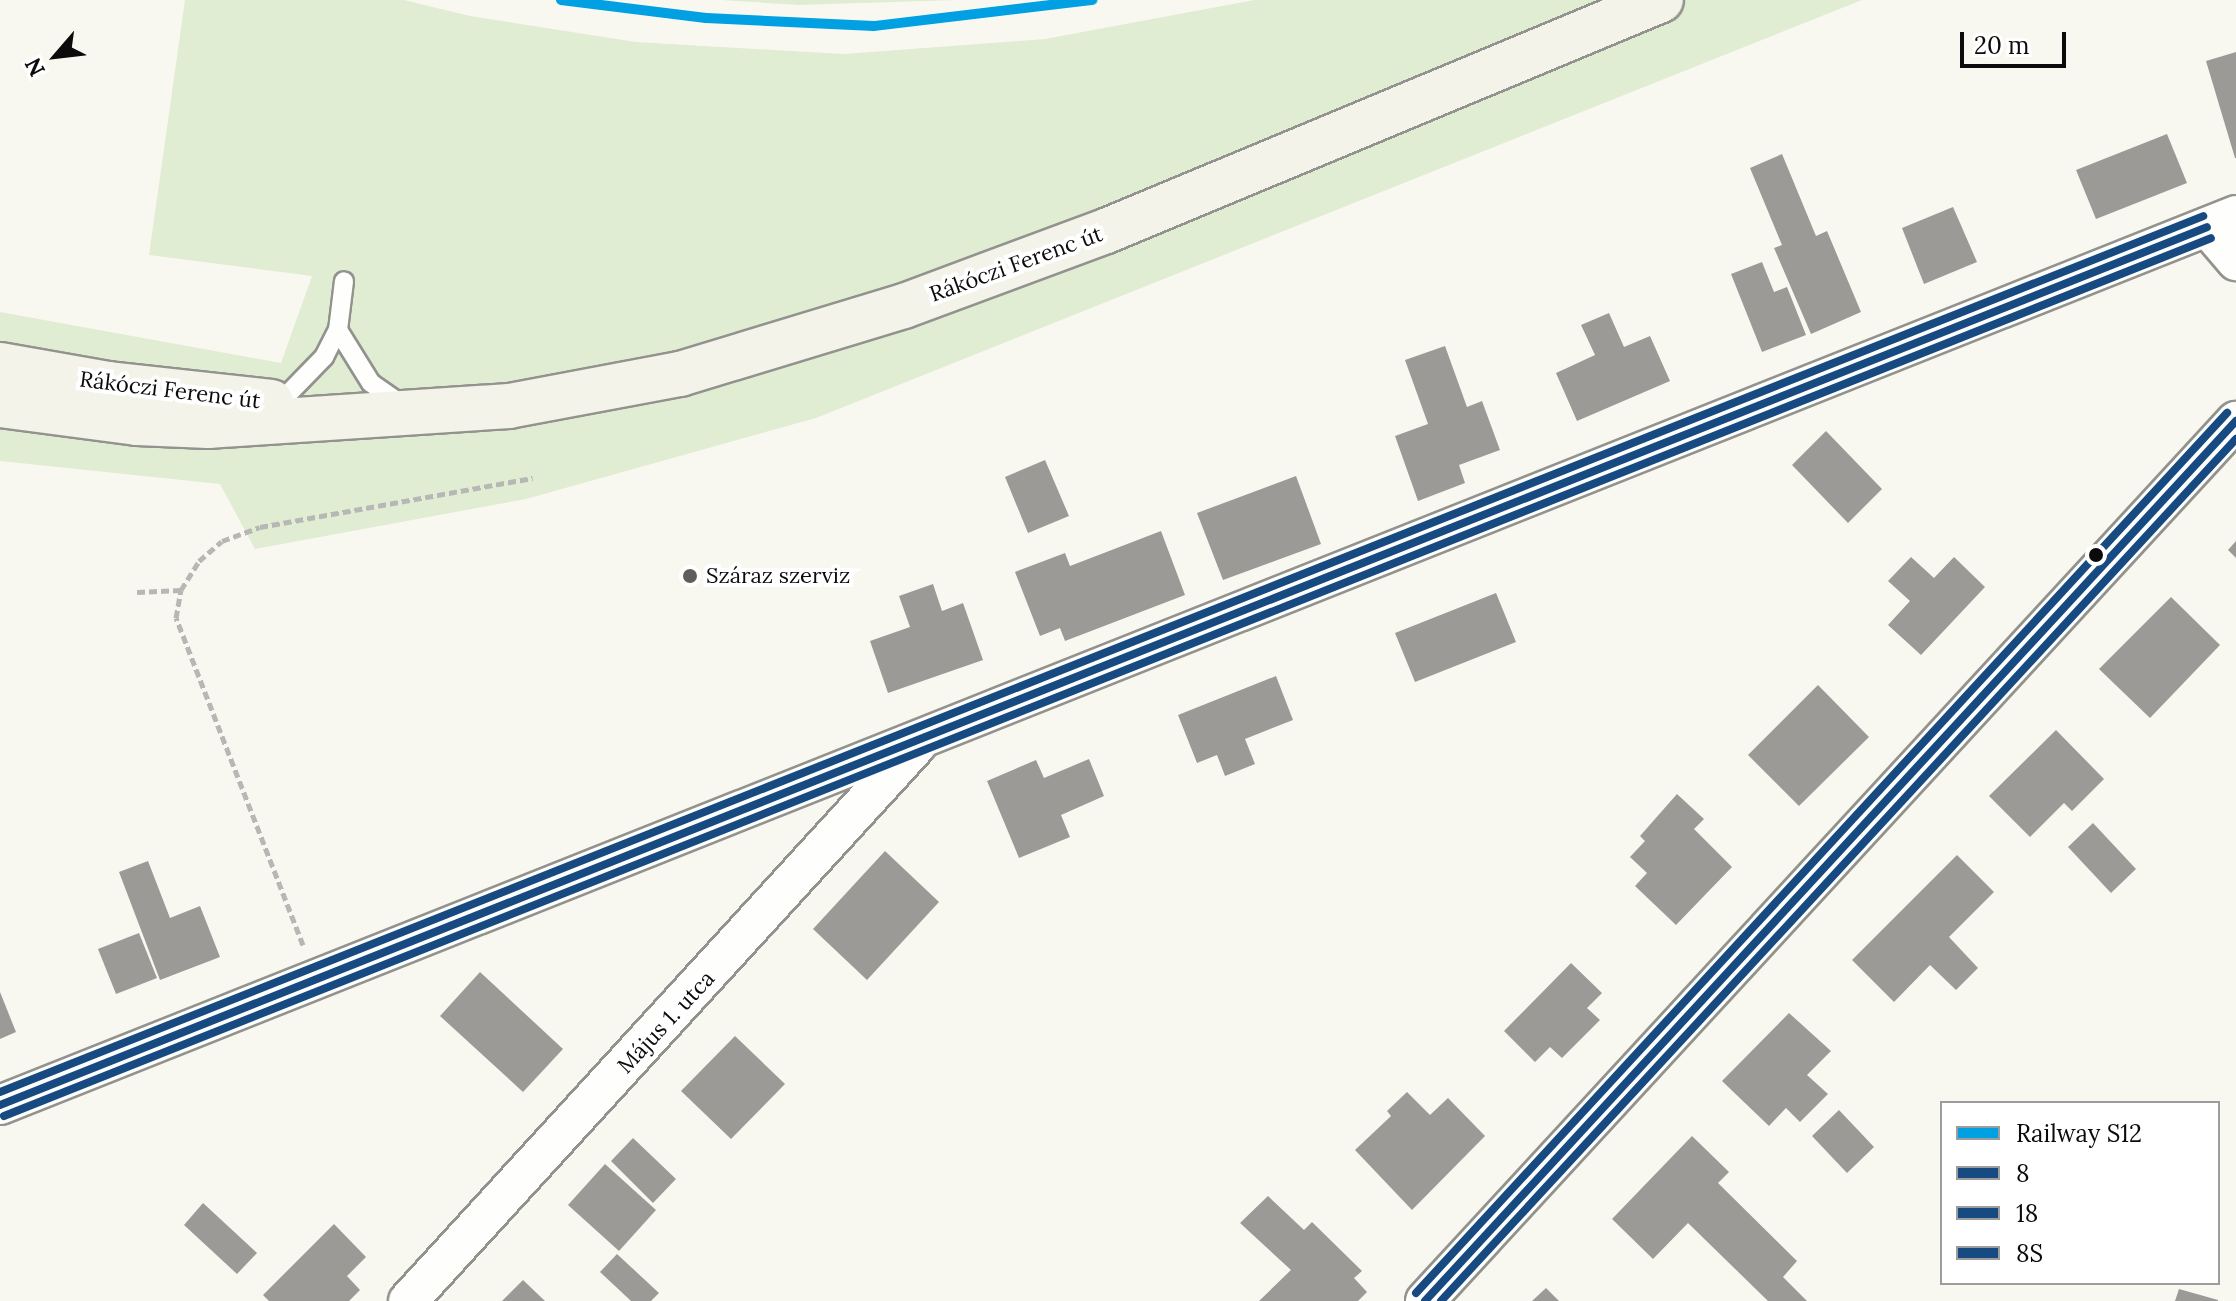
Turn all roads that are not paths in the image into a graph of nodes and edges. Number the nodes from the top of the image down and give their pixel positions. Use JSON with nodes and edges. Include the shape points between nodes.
{"nodes":[{"id":1,"x":1661,"y":0,"type":"edge"},
{"id":2,"x":2221,"y":221,"type":"edge"},
{"id":3,"x":2236,"y":261,"type":"edge"},
{"id":4,"x":344,"y":281,"type":"dead end"},
{"id":5,"x":338,"y":330,"type":"junction"},
{"id":6,"x":0,"y":365,"type":"edge"},
{"id":7,"x":265,"y":401,"type":"junction"},
{"id":8,"x":0,"y":405,"type":"edge"},
{"id":9,"x":420,"y":412,"type":"junction"},
{"id":10,"x":340,"y":418,"type":"junction"},
{"id":11,"x":2236,"y":421,"type":"edge"},
{"id":12,"x":921,"y":741,"type":"junction"},
{"id":13,"x":0,"y":1105,"type":"edge"},
{"id":14,"x":408,"y":1301,"type":"edge"},
{"id":15,"x":1425,"y":1301,"type":"edge"}],
"edges":[{"from":1,"to":9,"type":"main road","name":"Rákóczi Ferenc út","via":[[1106,231],[904,306],[744,356],[589,395]]},
{"from":2,"to":3,"type":"street"},
{"from":2,"to":12,"type":"street"},
{"from":4,"to":5,"type":"lane"},
{"from":5,"to":7,"type":"lane","via":[[307,379],[288,394]]},
{"from":5,"to":9,"type":"lane","via":[[371,383],[389,399]]},
{"from":6,"to":7,"type":"main road","name":"Rákóczi Ferenc út","via":[[109,384]]},
{"from":7,"to":10,"type":"main road","name":"Rákóczi Ferenc út"},
{"from":8,"to":10,"type":"main road","name":"Rákóczi Ferenc út","via":[[137,423],[208,426]]},
{"from":9,"to":10,"type":"main road","name":"Rákóczi Ferenc út"},
{"from":11,"to":15,"type":"street"},
{"from":12,"to":13,"type":"street"},
{"from":12,"to":14,"type":"street","name":"Május 1. utca"}]}
